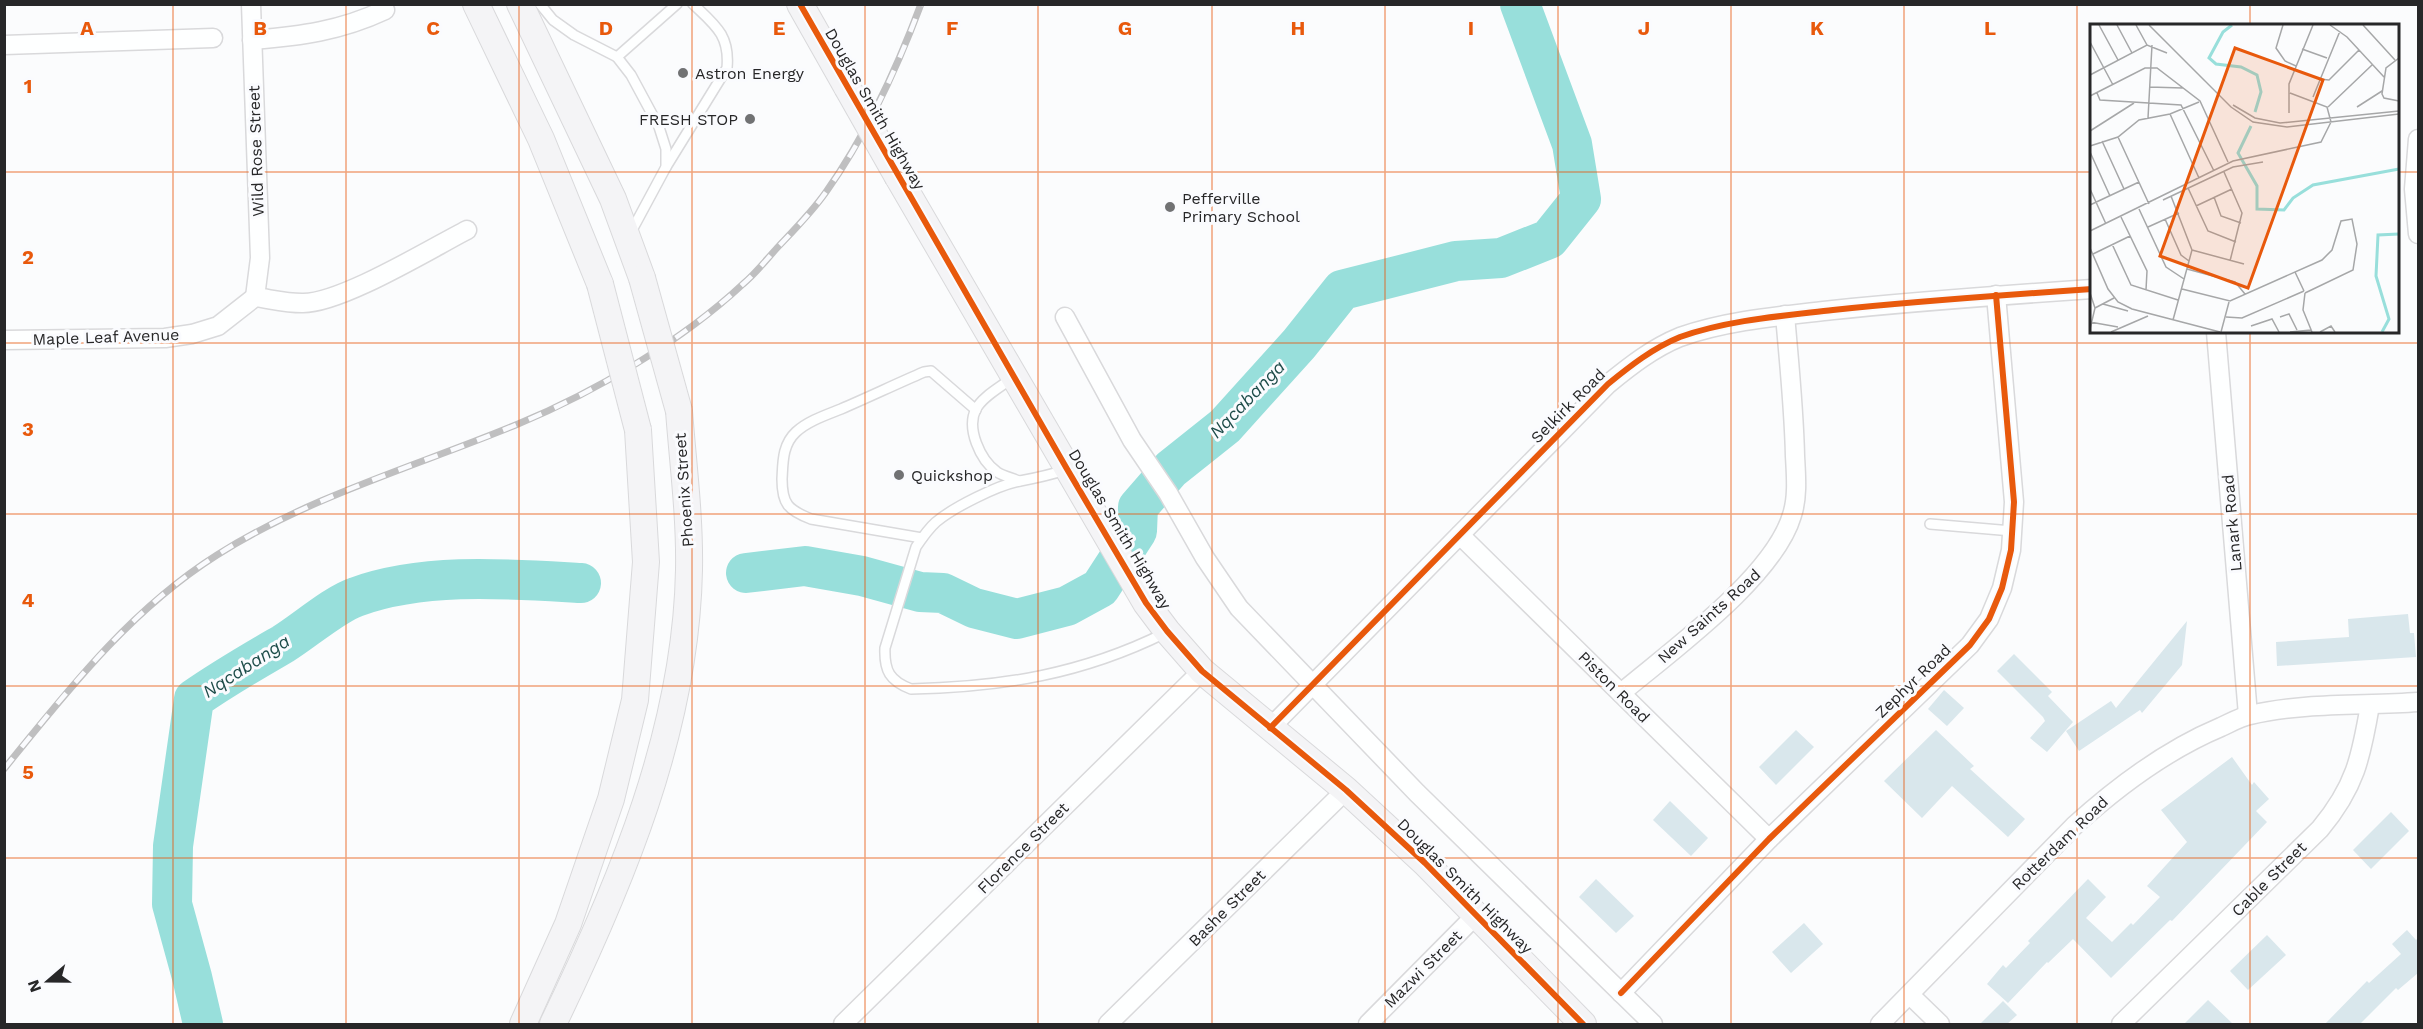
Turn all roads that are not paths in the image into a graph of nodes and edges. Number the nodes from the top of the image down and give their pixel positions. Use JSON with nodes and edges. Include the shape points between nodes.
{"nodes":[{"id":1,"x":250,"y":4,"type":"edge"},
{"id":2,"x":476,"y":4,"type":"edge"},
{"id":3,"x":520,"y":4,"type":"edge"},
{"id":4,"x":540,"y":4,"type":"edge"},
{"id":5,"x":677,"y":4,"type":"edge"},
{"id":6,"x":693,"y":4,"type":"edge"},
{"id":7,"x":800,"y":4,"type":"edge"},
{"id":8,"x":385,"y":10,"type":"dead end"},
{"id":9,"x":213,"y":38,"type":"dead end"},
{"id":10,"x":252,"y":40,"type":"junction"},
{"id":11,"x":4,"y":45,"type":"edge"},
{"id":12,"x":617,"y":57,"type":"junction"},
{"id":13,"x":2418,"y":140,"type":"edge"},
{"id":14,"x":666,"y":167,"type":"junction"},
{"id":15,"x":467,"y":230,"type":"dead end"},
{"id":16,"x":2418,"y":234,"type":"edge"},
{"id":17,"x":627,"y":239,"type":"junction"},
{"id":18,"x":2090,"y":289,"type":"edge"},
{"id":19,"x":1996,"y":295,"type":"junction"},
{"id":20,"x":255,"y":297,"type":"junction"},
{"id":21,"x":1785,"y":315,"type":"junction"},
{"id":22,"x":1065,"y":317,"type":"dead end"},
{"id":23,"x":2216,"y":333,"type":"edge"},
{"id":24,"x":4,"y":340,"type":"edge"},
{"id":25,"x":1014,"y":377,"type":"junction"},
{"id":26,"x":976,"y":410,"type":"junction"},
{"id":27,"x":1067,"y":469,"type":"junction"},
{"id":28,"x":1019,"y":481,"type":"junction"},
{"id":29,"x":1930,"y":524,"type":"dead end"},
{"id":30,"x":2012,"y":531,"type":"junction"},
{"id":31,"x":1460,"y":535,"type":"junction"},
{"id":32,"x":922,"y":538,"type":"junction"},
{"id":33,"x":1167,"y":632,"type":"junction"},
{"id":34,"x":1202,"y":671,"type":"junction"},
{"id":35,"x":1313,"y":686,"type":"junction"},
{"id":36,"x":1621,"y":693,"type":"junction"},
{"id":37,"x":2418,"y":702,"type":"edge"},
{"id":38,"x":2370,"y":705,"type":"junction"},
{"id":39,"x":2248,"y":715,"type":"junction"},
{"id":40,"x":1270,"y":728,"type":"junction"},
{"id":41,"x":1346,"y":790,"type":"junction"},
{"id":42,"x":1769,"y":839,"type":"junction"},
{"id":43,"x":1477,"y":914,"type":"junction"},
{"id":44,"x":1621,"y":993,"type":"junction"},
{"id":45,"x":1910,"y":995,"type":"junction"},
{"id":46,"x":523,"y":1024,"type":"edge"},
{"id":47,"x":553,"y":1024,"type":"edge"},
{"id":48,"x":843,"y":1024,"type":"edge"},
{"id":49,"x":1108,"y":1024,"type":"edge"},
{"id":50,"x":1368,"y":1024,"type":"edge"},
{"id":51,"x":1583,"y":1024,"type":"edge"},
{"id":52,"x":1653,"y":1024,"type":"edge"},
{"id":53,"x":1880,"y":1024,"type":"edge"},
{"id":54,"x":1940,"y":1024,"type":"edge"},
{"id":55,"x":2121,"y":1024,"type":"edge"}],
"edges":[{"from":1,"to":10,"type":"street","name":"Wild Rose Street"},
{"from":2,"to":46,"type":"main road","bridge":true,"via":[[541,140],[600,284],[638,430],[646,562],[635,700],[611,799],[567,924]]},
{"from":3,"to":17,"type":"main road","name":"Phoenix Street","via":[[613,199]]},
{"from":4,"to":12,"type":"lane","via":[[553,20]]},
{"from":5,"to":12,"type":"lane"},
{"from":6,"to":14,"type":"lane","via":[[721,31],[727,68]]},
{"from":7,"to":25,"type":"main road","name":"Douglas Smith Highway","bridge":true},
{"from":8,"to":10,"type":"street","via":[[331,31]]},
{"from":9,"to":11,"type":"street"},
{"from":10,"to":20,"type":"street","name":"Wild Rose Street","via":[[260,258]]},
{"from":12,"to":14,"type":"lane","via":[[659,127],[666,149]]},
{"from":13,"to":16,"type":"street","via":[[2414,189]]},
{"from":14,"to":17,"type":"lane"},
{"from":15,"to":20,"type":"street","via":[[347,292],[322,300],[303,303]]},
{"from":17,"to":47,"type":"main road","name":"Phoenix Street","bridge":true,"via":[[642,278],[679,411],[689,570],[681,659],[660,760],[627,856]]},
{"from":18,"to":19,"type":"street","name":"Selkirk Road"},
{"from":19,"to":21,"type":"street","name":"Selkirk Road"},
{"from":19,"to":30,"type":"street","name":"Zephyr Road","via":[[2014,502]]},
{"from":20,"to":24,"type":"street","name":"Maple Leaf Avenue","via":[[218,326],[192,334],[165,338]]},
{"from":21,"to":31,"type":"street","name":"Selkirk Road","via":[[1679,338],[1629,366]]},
{"from":21,"to":36,"type":"street","name":"New Saints Road","via":[[1796,484],[1793,514],[1780,544],[1758,573]]},
{"from":22,"to":35,"type":"street","via":[[1132,440],[1205,558],[1239,608]]},
{"from":23,"to":39,"type":"street","name":"Lanark Road"},
{"from":25,"to":26,"type":"lane"},
{"from":25,"to":27,"type":"main road","name":"Douglas Smith Highway"},
{"from":26,"to":28,"type":"lane","via":[[974,435],[979,449],[997,471]]},
{"from":26,"to":32,"type":"lane","via":[[941,378],[931,371],[924,372],[816,420],[795,432],[785,448],[782,492],[795,513]]},
{"from":27,"to":28,"type":"lane"},
{"from":27,"to":33,"type":"main road","name":"Douglas Smith Highway"},
{"from":28,"to":32,"type":"lane","via":[[953,511]]},
{"from":29,"to":30,"type":"lane"},
{"from":30,"to":42,"type":"street","name":"Zephyr Road","via":[[2002,588],[1989,619],[1970,645]]},
{"from":31,"to":35,"type":"street","name":"Selkirk Road"},
{"from":31,"to":36,"type":"street","name":"Piston Road"},
{"from":32,"to":33,"type":"lane","via":[[893,617],[884,661],[898,684],[911,689],[1009,683],[1062,673],[1122,653]]},
{"from":33,"to":34,"type":"main road","name":"Douglas Smith Highway"},
{"from":34,"to":40,"type":"main road","name":"Douglas Smith Highway"},
{"from":34,"to":48,"type":"street","name":"Florence Street"},
{"from":35,"to":40,"type":"street","name":"Selkirk Road"},
{"from":35,"to":44,"type":"street"},
{"from":36,"to":42,"type":"street","name":"Piston Road"},
{"from":37,"to":38,"type":"street","name":"Rotterdam Road"},
{"from":38,"to":39,"type":"street","name":"Rotterdam Road"},
{"from":38,"to":55,"type":"street","name":"Cable Street","via":[[2361,755],[2338,807]]},
{"from":39,"to":45,"type":"street","name":"Rotterdam Road","via":[[2189,742],[2104,799]]},
{"from":40,"to":41,"type":"main road","name":"Douglas Smith Highway"},
{"from":41,"to":43,"type":"main road","name":"Douglas Smith Highway"},
{"from":41,"to":49,"type":"street","name":"Bashe Street"},
{"from":42,"to":44,"type":"street","name":"Zephyr Road"},
{"from":43,"to":50,"type":"street","name":"Mazwi Street"},
{"from":43,"to":51,"type":"main road","name":"Douglas Smith Highway"},
{"from":44,"to":52,"type":"street"},
{"from":45,"to":53,"type":"street","name":"Rotterdam Road"},
{"from":45,"to":54,"type":"street"}]}
